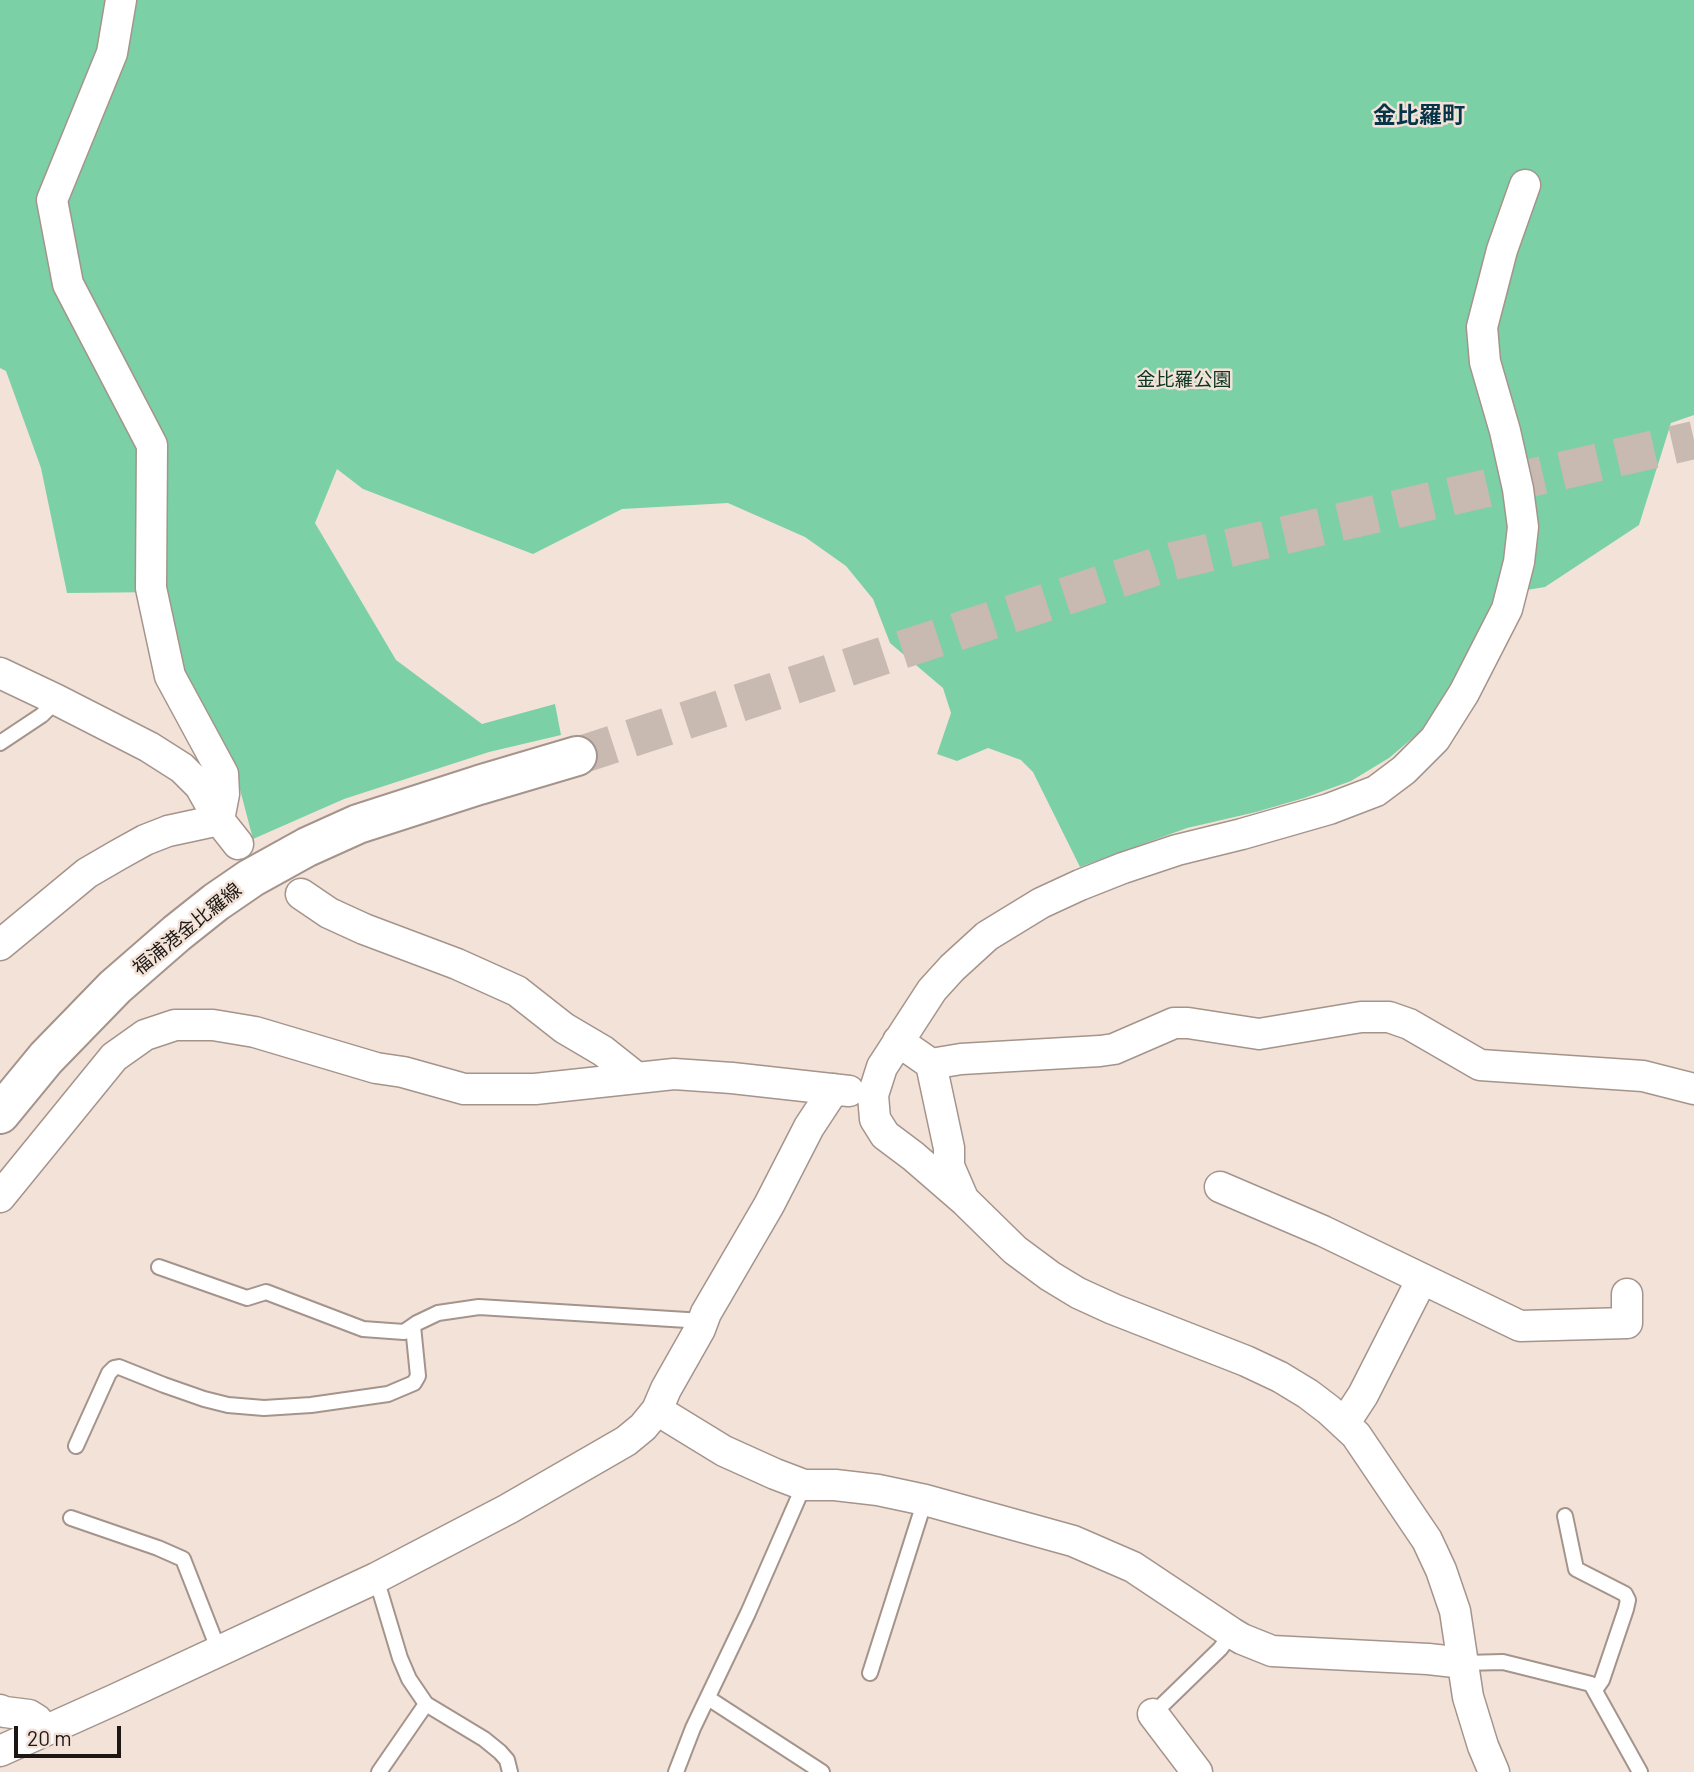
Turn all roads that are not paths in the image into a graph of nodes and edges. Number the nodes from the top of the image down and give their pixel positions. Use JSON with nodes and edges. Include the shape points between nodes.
{"nodes":[{"id":1,"x":121,"y":0,"type":"edge"},
{"id":2,"x":1525,"y":185,"type":"dead end"},
{"id":3,"x":0,"y":673,"type":"edge"},
{"id":4,"x":57,"y":700,"type":"junction"},
{"id":5,"x":0,"y":743,"type":"edge"},
{"id":6,"x":577,"y":756,"type":"tunnel mouth"},
{"id":7,"x":219,"y":820,"type":"junction"},
{"id":8,"x":239,"y":844,"type":"dead end"},
{"id":9,"x":300,"y":894,"type":"dead end"},
{"id":10,"x":0,"y":945,"type":"edge"},
{"id":11,"x":898,"y":1041,"type":"junction"},
{"id":12,"x":931,"y":1064,"type":"junction"},
{"id":13,"x":637,"y":1078,"type":"junction"},
{"id":14,"x":834,"y":1089,"type":"junction"},
{"id":15,"x":1694,"y":1089,"type":"edge"},
{"id":16,"x":873,"y":1095,"type":"junction"},
{"id":17,"x":0,"y":1114,"type":"edge"},
{"id":18,"x":1220,"y":1187,"type":"dead end"},
{"id":19,"x":0,"y":1197,"type":"edge"},
{"id":20,"x":965,"y":1201,"type":"junction"},
{"id":21,"x":159,"y":1267,"type":"dead end"},
{"id":22,"x":1422,"y":1279,"type":"junction"},
{"id":23,"x":1627,"y":1294,"type":"dead end"},
{"id":24,"x":703,"y":1321,"type":"junction"},
{"id":25,"x":413,"y":1326,"type":"junction"},
{"id":26,"x":657,"y":1410,"type":"junction"},
{"id":27,"x":1344,"y":1423,"type":"junction"},
{"id":28,"x":76,"y":1446,"type":"dead end"},
{"id":29,"x":804,"y":1485,"type":"junction"},
{"id":30,"x":925,"y":1500,"type":"junction"},
{"id":31,"x":1565,"y":1516,"type":"dead end"},
{"id":32,"x":71,"y":1518,"type":"dead end"},
{"id":33,"x":376,"y":1578,"type":"junction"},
{"id":34,"x":1232,"y":1633,"type":"junction"},
{"id":35,"x":219,"y":1651,"type":"junction"},
{"id":36,"x":1464,"y":1663,"type":"junction"},
{"id":37,"x":870,"y":1673,"type":"dead end"},
{"id":38,"x":1595,"y":1690,"type":"junction"},
{"id":39,"x":708,"y":1698,"type":"junction"},
{"id":40,"x":426,"y":1704,"type":"junction"},
{"id":41,"x":0,"y":1710,"type":"edge"},
{"id":42,"x":1153,"y":1714,"type":"joint"},
{"id":43,"x":44,"y":1731,"type":"junction"},
{"id":44,"x":0,"y":1751,"type":"edge"},
{"id":45,"x":379,"y":1772,"type":"edge"},
{"id":46,"x":510,"y":1772,"type":"edge"},
{"id":47,"x":676,"y":1772,"type":"edge"},
{"id":48,"x":822,"y":1772,"type":"edge"},
{"id":49,"x":1197,"y":1772,"type":"edge"},
{"id":50,"x":1494,"y":1772,"type":"edge"},
{"id":51,"x":1640,"y":1772,"type":"edge"}],
"edges":[{"from":1,"to":7,"type":"street","via":[[112,53],[52,200],[68,284],[152,444],[150,588],[170,676],[223,774]]},
{"from":2,"to":11,"type":"street","via":[[1482,327],[1485,362],[1518,489],[1523,527],[1519,562],[1507,609],[1435,739],[1376,790],[1329,809],[1144,861],[1041,903],[987,936],[953,968],[932,990]]},
{"from":3,"to":4,"type":"street"},
{"from":4,"to":5,"type":"lane"},
{"from":4,"to":7,"type":"street","via":[[182,768],[200,786]]},
{"from":6,"to":17,"type":"main road","name":"福浦港金比羅線","via":[[358,824],[251,878],[177,933],[116,987],[46,1058]]},
{"from":7,"to":8,"type":"street"},
{"from":7,"to":10,"type":"street","via":[[168,831],[118,855],[87,873]]},
{"from":9,"to":13,"type":"street","via":[[328,913],[517,991]]},
{"from":11,"to":12,"type":"street"},
{"from":11,"to":16,"type":"street","via":[[881,1067]]},
{"from":12,"to":15,"type":"street","via":[[1114,1049],[1174,1023],[1259,1034],[1361,1017],[1389,1017],[1480,1065],[1643,1076]]},
{"from":12,"to":20,"type":"street","via":[[949,1166]]},
{"from":13,"to":14,"type":"street","via":[[674,1074],[732,1077]]},
{"from":13,"to":19,"type":"street","via":[[535,1088],[464,1088],[255,1032],[175,1025],[145,1035],[114,1057]]},
{"from":14,"to":16,"type":"street"},
{"from":14,"to":24,"type":"street"},
{"from":16,"to":20,"type":"street","via":[[875,1119],[885,1135]]},
{"from":18,"to":22,"type":"street"},
{"from":20,"to":27,"type":"street","via":[[1016,1250],[1059,1282],[1280,1377]]},
{"from":21,"to":25,"type":"lane","via":[[247,1298],[266,1292],[363,1329],[404,1332]]},
{"from":22,"to":23,"type":"street","via":[[1520,1326],[1627,1323]]},
{"from":22,"to":27,"type":"street"},
{"from":24,"to":25,"type":"lane","via":[[479,1307],[438,1313]]},
{"from":24,"to":26,"type":"street"},
{"from":25,"to":28,"type":"lane","via":[[418,1376],[414,1383],[388,1394],[337,1402],[264,1408],[228,1405],[114,1368]]},
{"from":26,"to":29,"type":"street","via":[[724,1451]]},
{"from":26,"to":33,"type":"street","via":[[626,1441]]},
{"from":27,"to":36,"type":"street","via":[[1427,1540],[1455,1611]]},
{"from":29,"to":30,"type":"street","via":[[878,1490]]},
{"from":29,"to":39,"type":"lane"},
{"from":30,"to":34,"type":"street","via":[[1097,1551],[1142,1572]]},
{"from":30,"to":37,"type":"lane"},
{"from":31,"to":38,"type":"lane","via":[[1576,1569],[1625,1594],[1628,1600]]},
{"from":32,"to":35,"type":"lane","via":[[183,1559]]},
{"from":33,"to":35,"type":"street"},
{"from":33,"to":40,"type":"lane","via":[[400,1658]]},
{"from":34,"to":36,"type":"street","via":[[1272,1651]]},
{"from":34,"to":42,"type":"lane"},
{"from":35,"to":43,"type":"street"},
{"from":36,"to":38,"type":"lane","via":[[1503,1662],[1591,1684]]},
{"from":36,"to":50,"type":"street","via":[[1468,1697]]},
{"from":38,"to":51,"type":"lane"},
{"from":39,"to":47,"type":"lane"},
{"from":39,"to":48,"type":"lane"},
{"from":40,"to":45,"type":"lane"},
{"from":40,"to":46,"type":"lane","via":[[484,1739],[507,1760]]},
{"from":41,"to":43,"type":"street","via":[[29,1715]]},
{"from":42,"to":49,"type":"street"},
{"from":43,"to":44,"type":"street"}]}
